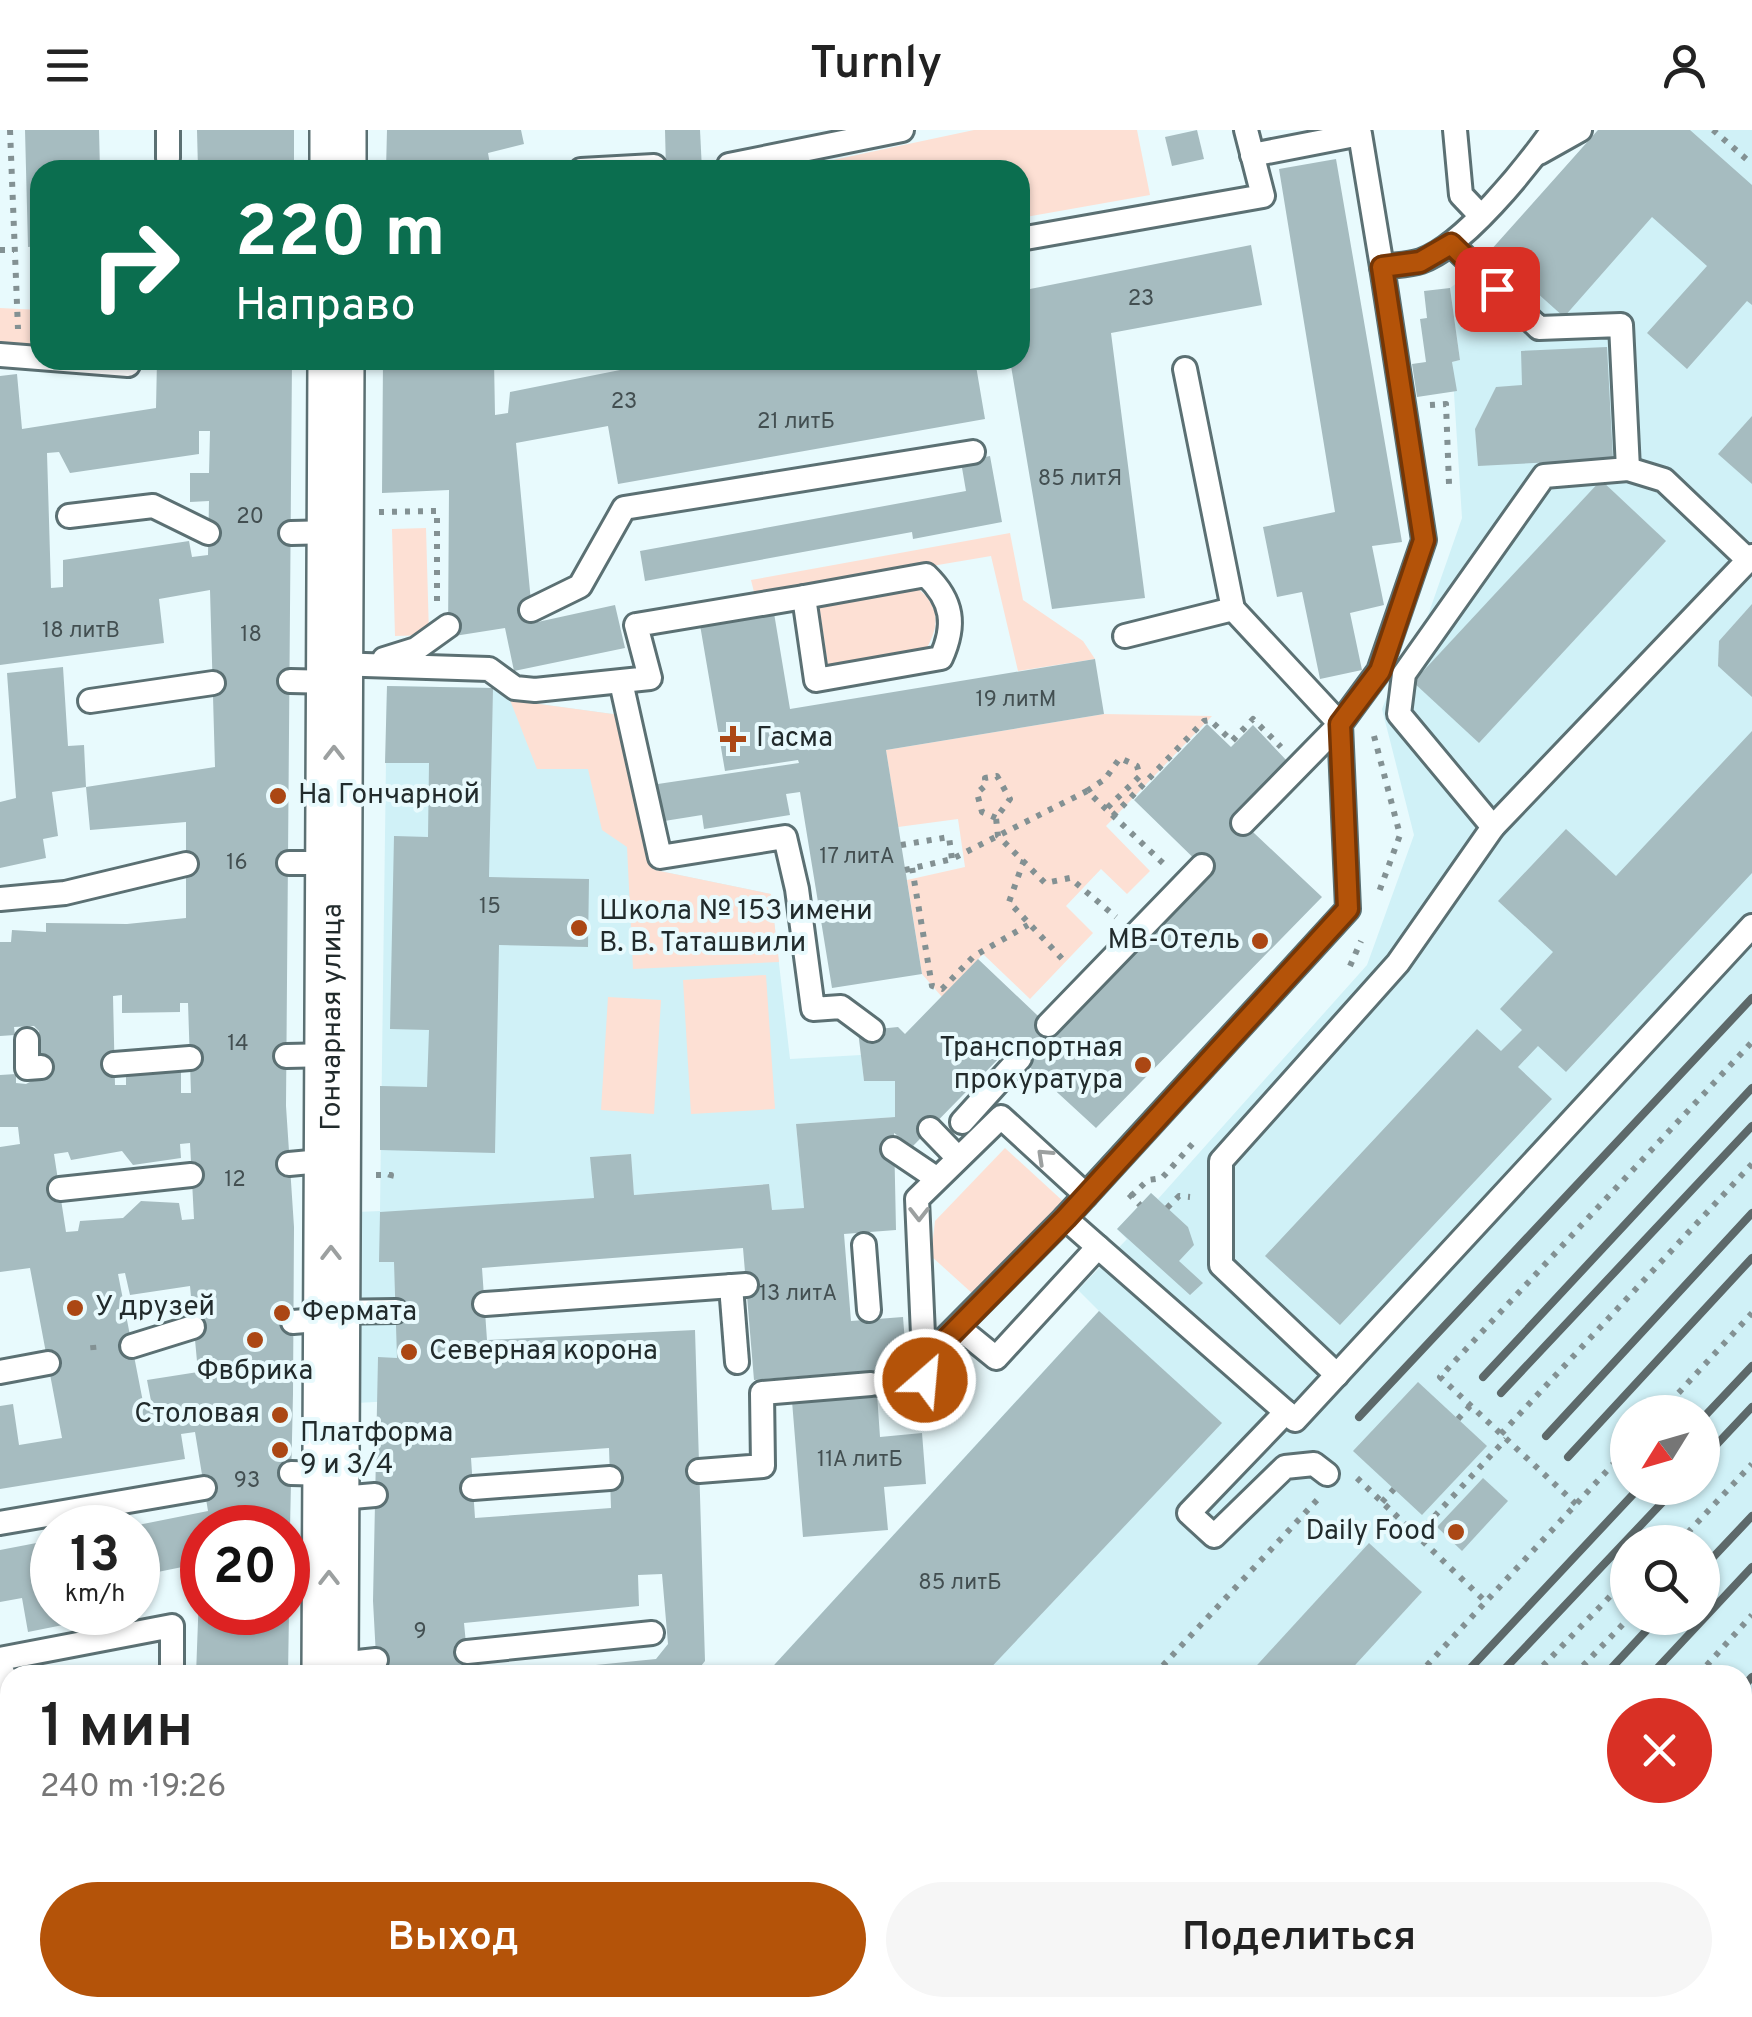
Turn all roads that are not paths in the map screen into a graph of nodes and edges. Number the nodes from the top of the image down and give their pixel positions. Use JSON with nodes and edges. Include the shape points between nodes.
{"nodes":[{"id":1,"x":168,"y":130,"type":"edge"},
{"id":2,"x":338,"y":130,"type":"edge"},
{"id":3,"x":902,"y":130,"type":"edge"},
{"id":4,"x":1246,"y":130,"type":"edge"},
{"id":5,"x":1456,"y":130,"type":"edge"},
{"id":6,"x":1553,"y":130,"type":"edge"},
{"id":7,"x":1580,"y":130,"type":"edge"},
{"id":8,"x":1252,"y":155,"type":"junction"},
{"id":9,"x":1536,"y":155,"type":"junction"},
{"id":10,"x":168,"y":158,"type":"dead end"},
{"id":11,"x":338,"y":160,"type":"edge"},
{"id":12,"x":755,"y":160,"type":"edge"},
{"id":13,"x":1479,"y":214,"type":"junction"},
{"id":14,"x":1030,"y":236,"type":"edge"},
{"id":15,"x":1451,"y":244,"type":"junction"},
{"id":16,"x":1382,"y":267,"type":"junction"},
{"id":17,"x":1185,"y":369,"type":"dead end"},
{"id":18,"x":336,"y":370,"type":"edge"},
{"id":19,"x":973,"y":452,"type":"dead end"},
{"id":20,"x":1628,"y":469,"type":"junction"},
{"id":21,"x":69,"y":516,"type":"dead end"},
{"id":22,"x":208,"y":533,"type":"dead end"},
{"id":23,"x":1749,"y":557,"type":"edge"},
{"id":24,"x":804,"y":597,"type":"junction"},
{"id":25,"x":1234,"y":609,"type":"junction"},
{"id":26,"x":531,"y":610,"type":"dead end"},
{"id":27,"x":442,"y":630,"type":"road end"},
{"id":28,"x":1125,"y":636,"type":"dead end"},
{"id":29,"x":331,"y":673,"type":"junction"},
{"id":30,"x":621,"y":682,"type":"junction"},
{"id":31,"x":213,"y":683,"type":"dead end"},
{"id":32,"x":90,"y":701,"type":"dead end"},
{"id":33,"x":1340,"y":724,"type":"junction"},
{"id":34,"x":1243,"y":823,"type":"dead end"},
{"id":35,"x":1493,"y":827,"type":"junction"},
{"id":36,"x":186,"y":864,"type":"dead end"},
{"id":37,"x":1202,"y":866,"type":"dead end"},
{"id":38,"x":0,"y":899,"type":"edge"},
{"id":39,"x":1752,"y":926,"type":"edge"},
{"id":40,"x":1048,"y":1025,"type":"dead end"},
{"id":41,"x":872,"y":1030,"type":"dead end"},
{"id":42,"x":27,"y":1040,"type":"dead end"},
{"id":43,"x":190,"y":1058,"type":"dead end"},
{"id":44,"x":1020,"y":1058,"type":"dead end"},
{"id":45,"x":114,"y":1064,"type":"dead end"},
{"id":46,"x":41,"y":1068,"type":"dead end"},
{"id":47,"x":962,"y":1122,"type":"dead end"},
{"id":48,"x":930,"y":1129,"type":"dead end"},
{"id":49,"x":894,"y":1148,"type":"dead end"},
{"id":50,"x":958,"y":1158,"type":"junction"},
{"id":51,"x":191,"y":1175,"type":"dead end"},
{"id":52,"x":936,"y":1178,"type":"junction"},
{"id":53,"x":60,"y":1189,"type":"dead end"},
{"id":54,"x":1086,"y":1195,"type":"junction"},
{"id":55,"x":1066,"y":1218,"type":"junction"},
{"id":56,"x":864,"y":1245,"type":"dead end"},
{"id":57,"x":1098,"y":1247,"type":"junction"},
{"id":58,"x":485,"y":1304,"type":"dead end"},
{"id":59,"x":869,"y":1310,"type":"dead end"},
{"id":60,"x":396,"y":1312,"type":"dead end"},
{"id":61,"x":318,"y":1318,"type":"junction"},
{"id":62,"x":958,"y":1326,"type":"junction"},
{"id":63,"x":193,"y":1328,"type":"dead end"},
{"id":64,"x":132,"y":1346,"type":"dead end"},
{"id":65,"x":926,"y":1360,"type":"junction"},
{"id":66,"x":48,"y":1362,"type":"dead end"},
{"id":67,"x":736,"y":1362,"type":"dead end"},
{"id":68,"x":0,"y":1372,"type":"edge"},
{"id":69,"x":1337,"y":1375,"type":"junction"},
{"id":70,"x":1286,"y":1412,"type":"junction"},
{"id":71,"x":699,"y":1471,"type":"dead end"},
{"id":72,"x":610,"y":1478,"type":"dead end"},
{"id":73,"x":1331,"y":1479,"type":"road end"},
{"id":74,"x":204,"y":1488,"type":"dead end"},
{"id":75,"x":473,"y":1488,"type":"dead end"},
{"id":76,"x":0,"y":1523,"type":"edge"},
{"id":77,"x":652,"y":1633,"type":"dead end"},
{"id":78,"x":467,"y":1652,"type":"dead end"},
{"id":79,"x":0,"y":1662,"type":"edge"},
{"id":80,"x":172,"y":1665,"type":"edge"},
{"id":81,"x":345,"y":1665,"type":"edge"}],
"edges":[{"from":1,"to":10,"type":"lane"},
{"from":2,"to":11,"type":"main road"},
{"from":3,"to":12,"type":"lane"},
{"from":4,"to":8,"type":"lane"},
{"from":5,"to":13,"type":"lane","via":[[1461,194]]},
{"from":6,"to":9,"type":"lane"},
{"from":7,"to":9,"type":"lane"},
{"from":8,"to":14,"type":"lane","via":[[1263,196]]},
{"from":8,"to":16,"type":"lane","via":[[1360,134]]},
{"from":9,"to":13,"type":"lane"},
{"from":13,"to":15,"type":"lane"},
{"from":15,"to":16,"type":"lane","via":[[1420,262]]},
{"from":15,"to":20,"type":"lane","via":[[1539,328],[1621,325]]},
{"from":16,"to":33,"type":"lane","via":[[1424,540],[1380,671]]},
{"from":17,"to":25,"type":"lane"},
{"from":18,"to":29,"type":"main road","name":"Гончарная улица"},
{"from":19,"to":26,"type":"lane","via":[[624,508],[580,586]]},
{"from":20,"to":23,"type":"lane","via":[[1664,480]]},
{"from":20,"to":35,"type":"lane","via":[[1544,476],[1404,674],[1399,714]]},
{"from":21,"to":22,"type":"lane","via":[[153,506]]},
{"from":23,"to":35,"type":"lane"},
{"from":24,"to":24,"type":"lane","via":[[926,575],[951,610],[950,637],[940,658],[816,680]]},
{"from":24,"to":30,"type":"lane","via":[[636,625],[650,678]]},
{"from":25,"to":28,"type":"lane"},
{"from":25,"to":33,"type":"lane"},
{"from":27,"to":29,"type":"lane","via":[[416,649]]},
{"from":29,"to":30,"type":"lane","via":[[489,669],[514,688],[535,690]]},
{"from":61,"to":29,"type":"main road","name":"Гончарная улица","one_way":true,"via":[[310,1162],[311,863]]},
{"from":30,"to":41,"type":"lane","via":[[660,857],[785,837],[813,1009],[841,1007]]},
{"from":31,"to":32,"type":"lane"},
{"from":33,"to":34,"type":"lane"},
{"from":33,"to":54,"type":"lane","via":[[1348,909]]},
{"from":35,"to":69,"type":"lane","via":[[1398,963],[1221,1160],[1221,1265]]},
{"from":36,"to":38,"type":"lane","via":[[65,892]]},
{"from":37,"to":40,"type":"lane"},
{"from":39,"to":69,"type":"lane"},
{"from":42,"to":46,"type":"lane","via":[[27,1068]]},
{"from":43,"to":45,"type":"lane"},
{"from":44,"to":47,"type":"lane"},
{"from":48,"to":50,"type":"lane"},
{"from":49,"to":52,"type":"lane"},
{"from":50,"to":52,"type":"lane"},
{"from":54,"to":50,"type":"lane","one_way":true,"via":[[1001,1117]]},
{"from":51,"to":53,"type":"lane"},
{"from":52,"to":65,"type":"lane","one_way":true,"via":[[916,1199]]},
{"from":54,"to":55,"type":"lane"},
{"from":55,"to":57,"type":"lane"},
{"from":55,"to":62,"type":"lane"},
{"from":56,"to":59,"type":"lane","via":[[857,1276]]},
{"from":57,"to":62,"type":"lane","via":[[996,1358]]},
{"from":57,"to":70,"type":"lane"},
{"from":58,"to":67,"type":"lane","via":[[738,1285]]},
{"from":60,"to":61,"type":"lane"},
{"from":81,"to":61,"type":"main road","name":"Гончарная улица","one_way":true},
{"from":62,"to":65,"type":"lane"},
{"from":63,"to":64,"type":"lane"},
{"from":65,"to":71,"type":"lane","via":[[925,1380],[762,1393],[763,1466]]},
{"from":66,"to":68,"type":"lane"},
{"from":69,"to":70,"type":"lane","via":[[1295,1420]]},
{"from":70,"to":73,"type":"lane","via":[[1189,1513],[1214,1536],[1286,1467],[1314,1464]]},
{"from":72,"to":75,"type":"lane"},
{"from":74,"to":76,"type":"lane"},
{"from":77,"to":78,"type":"lane"},
{"from":79,"to":80,"type":"lane","via":[[172,1626]]}]}
